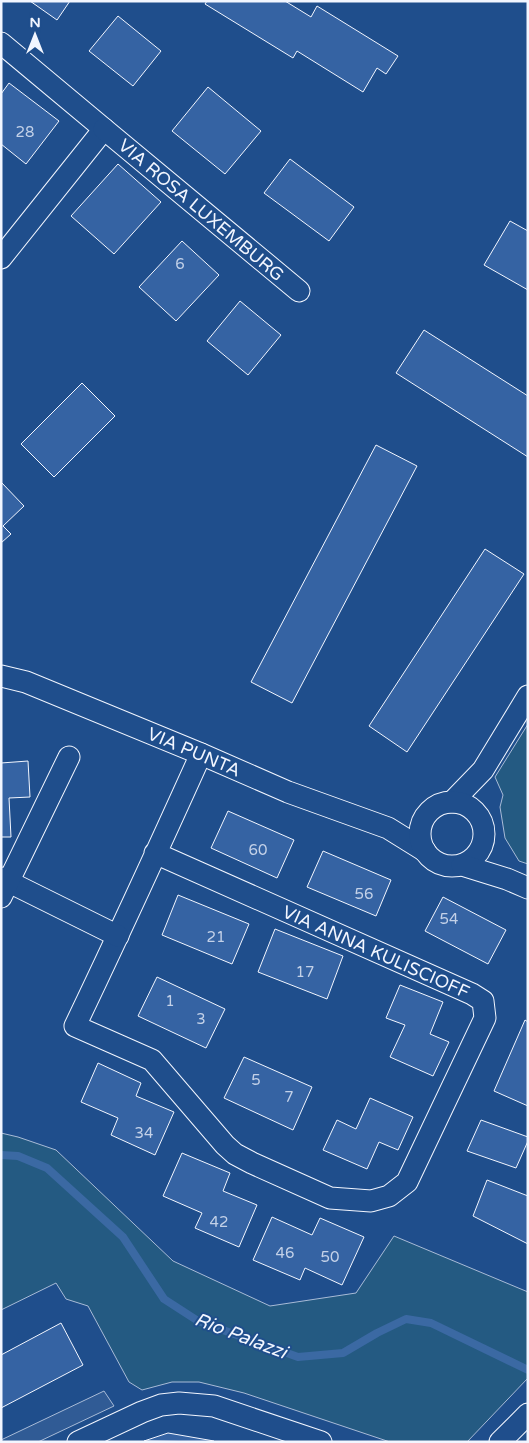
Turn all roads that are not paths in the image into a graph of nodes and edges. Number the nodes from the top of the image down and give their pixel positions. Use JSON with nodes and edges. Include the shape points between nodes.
{"nodes":[{"id":1,"x":1,"y":43,"type":"edge"},
{"id":2,"x":104,"y":129,"type":"junction"},
{"id":3,"x":1,"y":258,"type":"edge"},
{"id":4,"x":299,"y":291,"type":"dead end"},
{"id":5,"x":1,"y":676,"type":"edge"},
{"id":6,"x":528,"y":696,"type":"edge"},
{"id":7,"x":201,"y":754,"type":"junction"},
{"id":8,"x":69,"y":757,"type":"dead end"},
{"id":9,"x":483,"y":770,"type":"junction"},
{"id":10,"x":452,"y":802,"type":"junction"},
{"id":11,"x":473,"y":809,"type":"junction"},
{"id":12,"x":427,"y":814,"type":"junction"},
{"id":13,"x":388,"y":828,"type":"junction"},
{"id":14,"x":483,"y":844,"type":"junction"},
{"id":15,"x":425,"y":851,"type":"junction"},
{"id":16,"x":154,"y":853,"type":"junction"},
{"id":17,"x":462,"y":865,"type":"junction"},
{"id":18,"x":507,"y":879,"type":"junction"},
{"id":19,"x":4,"y":886,"type":"edge"},
{"id":20,"x":528,"y":888,"type":"edge"},
{"id":21,"x":118,"y":936,"type":"junction"},
{"id":22,"x":528,"y":1414,"type":"edge"},
{"id":23,"x":78,"y":1442,"type":"edge"},
{"id":24,"x":321,"y":1442,"type":"edge"},
{"id":25,"x":500,"y":1442,"type":"edge"}],
"edges":[{"from":1,"to":2,"type":"street","name":"VIA ROSA LUXEMBURG"},
{"from":2,"to":3,"type":"street","name":"VIA ROSA LUXEMBURG"},
{"from":2,"to":4,"type":"street","name":"VIA ROSA LUXEMBURG"},
{"from":5,"to":7,"type":"street","name":"VIA PUNTA","via":[[26,682]]},
{"from":6,"to":9,"type":"street"},
{"from":7,"to":13,"type":"street","name":"VIA PUNTA","via":[[288,792]]},
{"from":7,"to":16,"type":"street","name":"VIA ANNA KULISCIOFF"},
{"from":8,"to":19,"type":"street"},
{"from":9,"to":10,"type":"street"},
{"from":9,"to":11,"type":"street"},
{"from":10,"to":11,"type":"street"},
{"from":10,"to":12,"type":"street","via":[[442,803]]},
{"from":11,"to":14,"type":"street","via":[[484,825]]},
{"from":12,"to":13,"type":"street"},
{"from":12,"to":15,"type":"street","via":[[420,832]]},
{"from":13,"to":15,"type":"street","name":"VIA PUNTA"},
{"from":14,"to":17,"type":"street","via":[[471,860]]},
{"from":14,"to":18,"type":"street"},
{"from":15,"to":17,"type":"street","name":"VIA PUNTA","via":[[437,862]]},
{"from":16,"to":21,"type":"street","name":"VIA ANNA KULISCIOFF"},
{"from":16,"to":21,"type":"street","name":"VIA ANNA KULISCIOFF","via":[[483,1001],[485,1018],[407,1182],[389,1196],[371,1201],[330,1198],[252,1163],[224,1145],[152,1060],[75,1026]]},
{"from":17,"to":18,"type":"street","name":"VIA PUNTA"},
{"from":18,"to":20,"type":"street","name":"VIA PUNTA"},
{"from":19,"to":21,"type":"street"},
{"from":22,"to":25,"type":"street"},
{"from":23,"to":24,"type":"street","via":[[142,1412],[179,1403],[214,1406]]}]}
